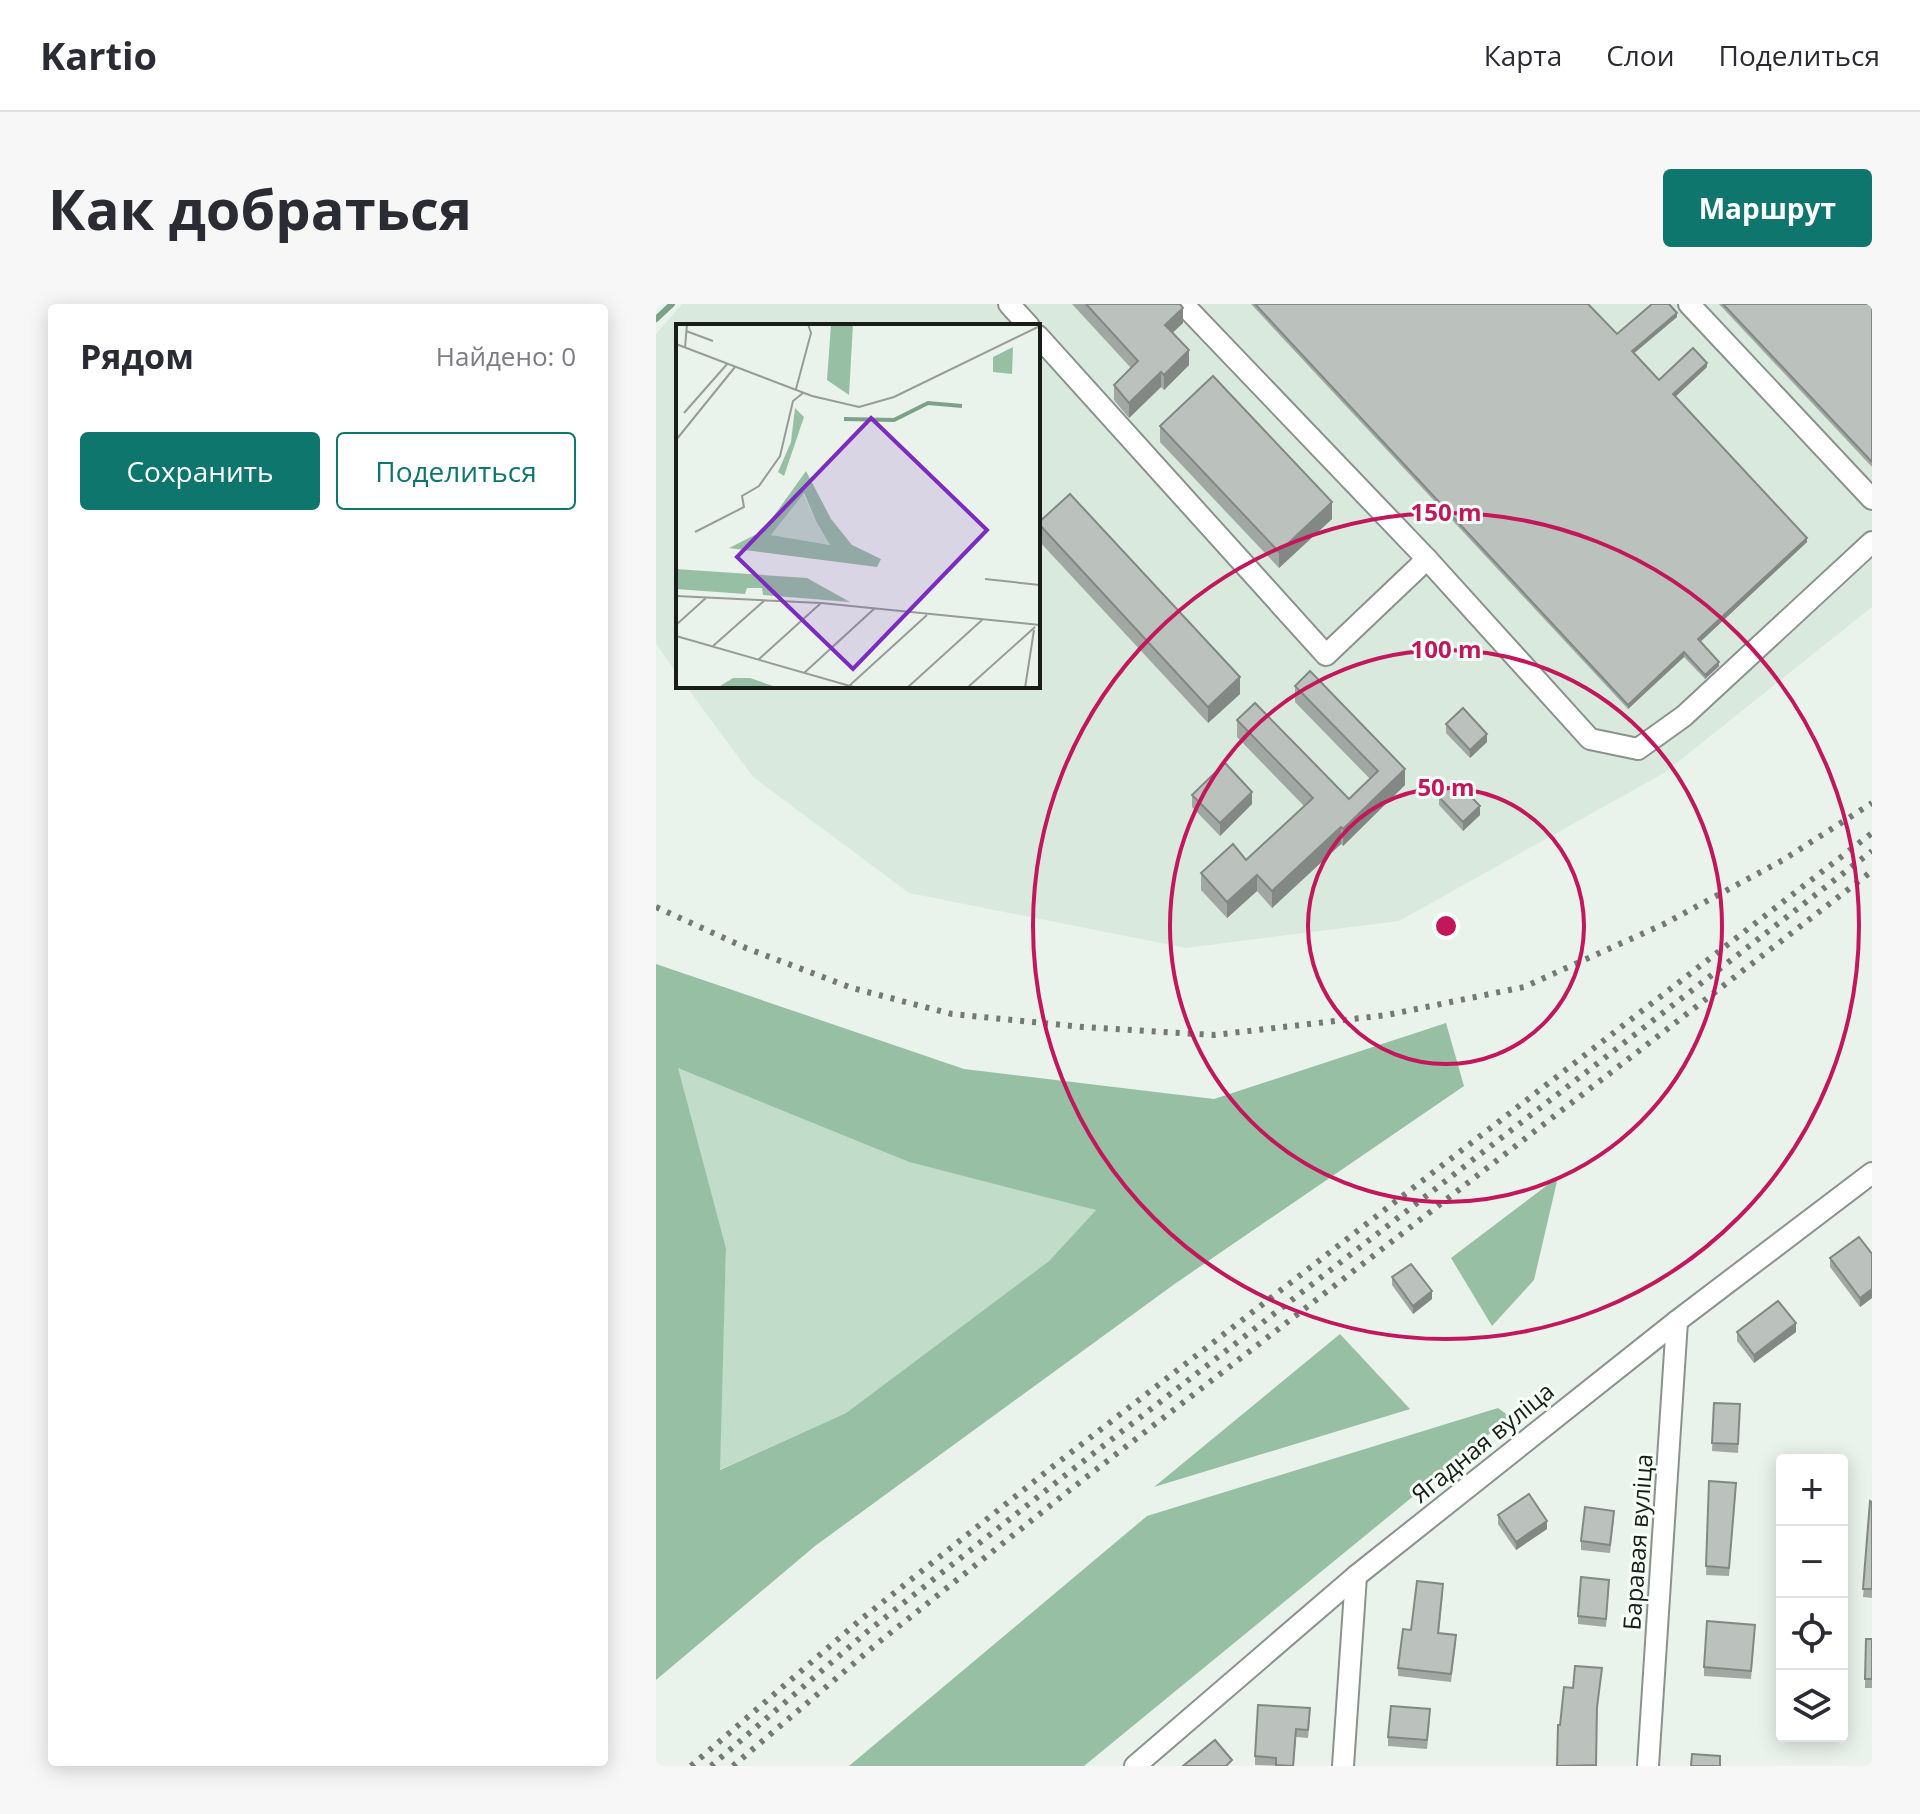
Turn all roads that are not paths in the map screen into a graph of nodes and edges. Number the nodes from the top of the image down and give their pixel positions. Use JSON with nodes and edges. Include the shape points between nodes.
{"nodes":[{"id":1,"x":1009,"y":304,"type":"edge"},
{"id":2,"x":1183,"y":304,"type":"edge"},
{"id":3,"x":1689,"y":304,"type":"edge"},
{"id":4,"x":1027,"y":324,"type":"edge"},
{"id":5,"x":1040,"y":338,"type":"edge"},
{"id":6,"x":1872,"y":499,"type":"edge"},
{"id":7,"x":1872,"y":542,"type":"edge"},
{"id":8,"x":1427,"y":559,"type":"junction"},
{"id":9,"x":1872,"y":1173,"type":"edge"},
{"id":10,"x":1677,"y":1321,"type":"junction"},
{"id":11,"x":1356,"y":1576,"type":"junction"},
{"id":12,"x":1135,"y":1766,"type":"edge"},
{"id":13,"x":1343,"y":1766,"type":"edge"},
{"id":14,"x":1648,"y":1766,"type":"edge"}],
"edges":[{"from":1,"to":4,"type":"street"},
{"from":2,"to":8,"type":"street"},
{"from":3,"to":6,"type":"street"},
{"from":5,"to":8,"type":"street","via":[[1326,655]]},
{"from":7,"to":8,"type":"street","via":[[1684,716],[1638,749],[1590,739]]},
{"from":9,"to":10,"type":"street","name":"Ягадная вуліца"},
{"from":10,"to":11,"type":"street","name":"Ягадная вуліца"},
{"from":10,"to":14,"type":"street","name":"Баравая вуліца"},
{"from":11,"to":12,"type":"street","name":"Ягадная вуліца"},
{"from":11,"to":13,"type":"street"}]}
